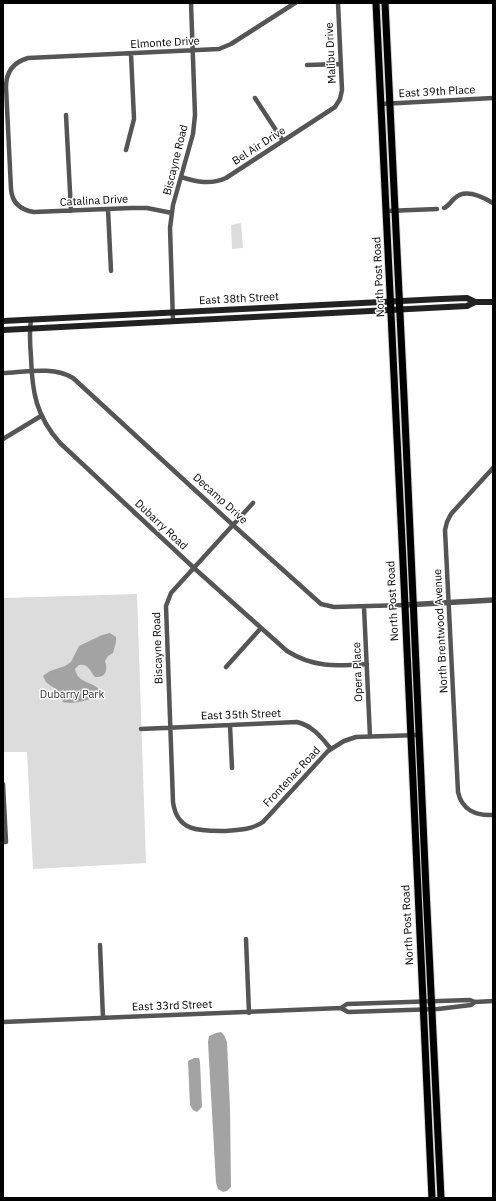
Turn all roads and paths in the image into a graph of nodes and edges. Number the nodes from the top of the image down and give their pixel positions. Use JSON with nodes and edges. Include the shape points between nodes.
{"nodes":[{"id":1,"x":191,"y":3,"type":"edge"},
{"id":2,"x":295,"y":3,"type":"edge"},
{"id":3,"x":338,"y":3,"type":"edge"},
{"id":4,"x":376,"y":3,"type":"edge"},
{"id":5,"x":384,"y":3,"type":"edge"},
{"id":6,"x":193,"y":51,"type":"junction"},
{"id":7,"x":131,"y":54,"type":"junction"},
{"id":8,"x":341,"y":64,"type":"junction"},
{"id":9,"x":307,"y":65,"type":"dead end"},
{"id":10,"x":255,"y":98,"type":"dead end"},
{"id":11,"x":493,"y":98,"type":"edge"},
{"id":12,"x":339,"y":101,"type":"joint"},
{"id":13,"x":381,"y":104,"type":"junction"},
{"id":14,"x":390,"y":104,"type":"junction"},
{"id":15,"x":66,"y":115,"type":"dead end"},
{"id":16,"x":283,"y":141,"type":"junction"},
{"id":17,"x":126,"y":150,"type":"dead end"},
{"id":18,"x":181,"y":177,"type":"junction"},
{"id":19,"x":493,"y":203,"type":"edge"},
{"id":20,"x":18,"y":205,"type":"joint"},
{"id":21,"x":444,"y":208,"type":"dead end"},
{"id":22,"x":108,"y":209,"type":"junction"},
{"id":23,"x":437,"y":209,"type":"dead end"},
{"id":24,"x":396,"y":210,"type":"junction"},
{"id":25,"x":71,"y":211,"type":"junction"},
{"id":26,"x":387,"y":211,"type":"junction"},
{"id":27,"x":172,"y":213,"type":"junction"},
{"id":28,"x":111,"y":271,"type":"dead end"},
{"id":29,"x":400,"y":301,"type":"junction"},
{"id":30,"x":392,"y":302,"type":"junction"},
{"id":31,"x":475,"y":302,"type":"junction"},
{"id":32,"x":493,"y":302,"type":"edge"},
{"id":33,"x":392,"y":310,"type":"junction"},
{"id":34,"x":400,"y":310,"type":"junction"},
{"id":35,"x":173,"y":313,"type":"junction"},
{"id":36,"x":31,"y":320,"type":"junction"},
{"id":37,"x":3,"y":321,"type":"edge"},
{"id":38,"x":173,"y":321,"type":"junction"},
{"id":39,"x":30,"y":328,"type":"junction"},
{"id":40,"x":3,"y":330,"type":"edge"},
{"id":41,"x":31,"y":371,"type":"junction"},
{"id":42,"x":3,"y":373,"type":"edge"},
{"id":43,"x":41,"y":416,"type":"junction"},
{"id":44,"x":3,"y":439,"type":"edge"},
{"id":45,"x":493,"y":468,"type":"edge"},
{"id":46,"x":253,"y":503,"type":"dead end"},
{"id":47,"x":233,"y":525,"type":"junction"},
{"id":48,"x":194,"y":568,"type":"junction"},
{"id":49,"x":493,"y":600,"type":"edge"},
{"id":50,"x":449,"y":603,"type":"junction"},
{"id":51,"x":409,"y":605,"type":"junction"},
{"id":52,"x":364,"y":607,"type":"junction"},
{"id":53,"x":261,"y":628,"type":"junction"},
{"id":54,"x":367,"y":664,"type":"junction"},
{"id":55,"x":226,"y":667,"type":"dead end"},
{"id":56,"x":230,"y":725,"type":"junction"},
{"id":57,"x":171,"y":727,"type":"junction"},
{"id":58,"x":141,"y":729,"type":"dead end"},
{"id":59,"x":411,"y":735,"type":"junction"},
{"id":60,"x":419,"y":735,"type":"junction"},
{"id":61,"x":370,"y":737,"type":"junction"},
{"id":62,"x":331,"y":749,"type":"junction"},
{"id":63,"x":232,"y":768,"type":"dead end"},
{"id":64,"x":3,"y":784,"type":"edge"},
{"id":65,"x":493,"y":815,"type":"edge"},
{"id":66,"x":182,"y":822,"type":"joint"},
{"id":67,"x":5,"y":842,"type":"edge"},
{"id":68,"x":246,"y":939,"type":"dead end"},
{"id":69,"x":100,"y":945,"type":"dead end"},
{"id":70,"x":431,"y":1001,"type":"junction"},
{"id":71,"x":493,"y":1001,"type":"edge"},
{"id":72,"x":475,"y":1002,"type":"junction"},
{"id":73,"x":423,"y":1005,"type":"junction"},
{"id":74,"x":341,"y":1008,"type":"junction"},
{"id":75,"x":432,"y":1009,"type":"junction"},
{"id":76,"x":248,"y":1012,"type":"junction"},
{"id":77,"x":102,"y":1018,"type":"junction"},
{"id":78,"x":3,"y":1022,"type":"edge"},
{"id":79,"x":432,"y":1198,"type":"edge"},
{"id":80,"x":441,"y":1198,"type":"edge"}],
"edges":[{"from":1,"to":6,"type":"street","name":"Biscayne Road"},
{"from":2,"to":6,"type":"street","name":"Elmonte Drive","via":[[227,46]]},
{"from":3,"to":8,"type":"street","name":"Malibu Drive"},
{"from":4,"to":13,"type":"main road","name":"North Post Road"},
{"from":5,"to":14,"type":"main road","name":"North Post Road"},
{"from":6,"to":7,"type":"street","name":"Elmonte Drive"},
{"from":6,"to":18,"type":"street","name":"Biscayne Road","via":[[195,120]]},
{"from":7,"to":17,"type":"street","via":[[134,115]]},
{"from":7,"to":20,"type":"street","name":"Elmonte Drive","via":[[32,58],[24,59],[12,68],[6,85],[10,189]]},
{"from":8,"to":9,"type":"street"},
{"from":8,"to":12,"type":"street","name":"Malibu Drive","via":[[342,90]]},
{"from":10,"to":16,"type":"street"},
{"from":11,"to":14,"type":"street","name":"East 39th Place"},
{"from":12,"to":16,"type":"street","name":"Bel Air Drive","via":[[330,111]]},
{"from":13,"to":14,"type":"street","name":"East 39th Place"},
{"from":13,"to":26,"type":"main road","name":"North Post Road"},
{"from":14,"to":24,"type":"main road","name":"North Post Road"},
{"from":15,"to":25,"type":"street"},
{"from":16,"to":18,"type":"street","name":"Bel Air Drive","via":[[220,180],[201,182]]},
{"from":18,"to":27,"type":"street","name":"Biscayne Road"},
{"from":19,"to":21,"type":"street","via":[[481,196],[464,194],[456,196],[450,205]]},
{"from":20,"to":25,"type":"street","name":"Catalina Drive","via":[[24,210],[34,212]]},
{"from":22,"to":25,"type":"street","name":"Catalina Drive"},
{"from":22,"to":27,"type":"street","name":"Catalina Drive","via":[[147,208]]},
{"from":22,"to":28,"type":"street"},
{"from":23,"to":24,"type":"street"},
{"from":24,"to":26,"type":"street"},
{"from":24,"to":29,"type":"main road","name":"North Post Road"},
{"from":26,"to":30,"type":"main road","name":"North Post Road"},
{"from":27,"to":35,"type":"street","name":"Biscayne Road","via":[[169,239]]},
{"from":29,"to":30,"type":"main road","name":"East 38th Street"},
{"from":29,"to":31,"type":"main road","name":"East 38th Street","via":[[468,298]]},
{"from":29,"to":34,"type":"main road","name":"North Post Road"},
{"from":30,"to":33,"type":"main road","name":"North Post Road"},
{"from":30,"to":35,"type":"main road","name":"East 38th Street"},
{"from":31,"to":32,"type":"main road","name":"East 38th Street"},
{"from":31,"to":34,"type":"main road","name":"East 38th Street","via":[[467,306]]},
{"from":33,"to":34,"type":"main road","name":"East 38th Street"},
{"from":33,"to":38,"type":"main road","name":"East 38th Street"},
{"from":33,"to":51,"type":"main road","name":"North Post Road"},
{"from":34,"to":51,"type":"main road","name":"North Post Road"},
{"from":35,"to":36,"type":"main road","name":"East 38th Street"},
{"from":35,"to":38,"type":"street","name":"Biscayne Road"},
{"from":36,"to":37,"type":"main road","name":"East 38th Street"},
{"from":36,"to":39,"type":"street","name":"Dubarry Road"},
{"from":38,"to":39,"type":"main road","name":"East 38th Street"},
{"from":39,"to":40,"type":"main road","name":"East 38th Street"},
{"from":39,"to":41,"type":"street","name":"Dubarry Road"},
{"from":41,"to":42,"type":"street","name":"Decamp Drive"},
{"from":41,"to":43,"type":"street","name":"Dubarry Road","via":[[34,397]]},
{"from":41,"to":47,"type":"street","name":"Decamp Drive","via":[[55,371],[73,378]]},
{"from":43,"to":44,"type":"street"},
{"from":43,"to":48,"type":"street","name":"Dubarry Road","via":[[60,443]]},
{"from":45,"to":50,"type":"street","name":"North Brentwood Avenue","via":[[451,514],[447,522]]},
{"from":46,"to":47,"type":"street","name":"Biscayne Road"},
{"from":47,"to":48,"type":"street","name":"Biscayne Road"},
{"from":47,"to":52,"type":"street","name":"Decamp Drive","via":[[321,604],[334,607]]},
{"from":48,"to":53,"type":"street","name":"Dubarry Road"},
{"from":48,"to":57,"type":"street","name":"Biscayne Road","via":[[171,592],[166,606]]},
{"from":49,"to":50,"type":"street"},
{"from":50,"to":51,"type":"street"},
{"from":50,"to":65,"type":"street","name":"North Brentwood Avenue","via":[[458,790],[461,802],[467,808],[478,814]]},
{"from":51,"to":52,"type":"street","name":"Decamp Drive"},
{"from":51,"to":59,"type":"main road","name":"North Post Road"},
{"from":51,"to":60,"type":"main road","name":"North Post Road"},
{"from":52,"to":54,"type":"street","name":"Opera Place"},
{"from":53,"to":54,"type":"street","name":"Dubarry Road","via":[[287,651],[306,661],[332,666]]},
{"from":53,"to":55,"type":"street"},
{"from":54,"to":61,"type":"street","name":"Opera Place"},
{"from":56,"to":57,"type":"street","name":"East 35th Street"},
{"from":56,"to":62,"type":"street","name":"East 35th Street","via":[[300,723],[314,730]]},
{"from":56,"to":63,"type":"street"},
{"from":57,"to":58,"type":"street","name":"East 35th Street"},
{"from":57,"to":66,"type":"street","name":"Biscayne Road","via":[[173,802]]},
{"from":59,"to":60,"type":"street","name":"Frontenac Road"},
{"from":59,"to":61,"type":"street","name":"Frontenac Road"},
{"from":59,"to":73,"type":"main road","name":"North Post Road"},
{"from":60,"to":70,"type":"main road","name":"North Post Road"},
{"from":61,"to":62,"type":"street","name":"Frontenac Road","via":[[350,738]]},
{"from":62,"to":66,"type":"street","name":"Frontenac Road","via":[[263,822],[254,827],[244,830],[202,831],[191,829]]},
{"from":64,"to":67,"type":"street"},
{"from":68,"to":76,"type":"street"},
{"from":69,"to":77,"type":"street"},
{"from":70,"to":72,"type":"street","name":"East 33rd Street"},
{"from":70,"to":73,"type":"street","name":"East 33rd Street"},
{"from":70,"to":75,"type":"main road","name":"North Post Road"},
{"from":71,"to":72,"type":"street","name":"East 33rd Street"},
{"from":72,"to":75,"type":"street","name":"East 33rd Street","via":[[471,1005]]},
{"from":73,"to":74,"type":"street","name":"East 33rd Street","via":[[347,1004]]},
{"from":73,"to":74,"type":"street","name":"East 33rd Street","via":[[348,1012]]},
{"from":73,"to":75,"type":"street","name":"East 33rd Street"},
{"from":73,"to":79,"type":"main road","name":"North Post Road"},
{"from":74,"to":76,"type":"street","name":"East 33rd Street"},
{"from":75,"to":80,"type":"main road","name":"North Post Road"},
{"from":76,"to":77,"type":"street","name":"East 33rd Street"},
{"from":77,"to":78,"type":"street","name":"East 33rd Street"}]}
